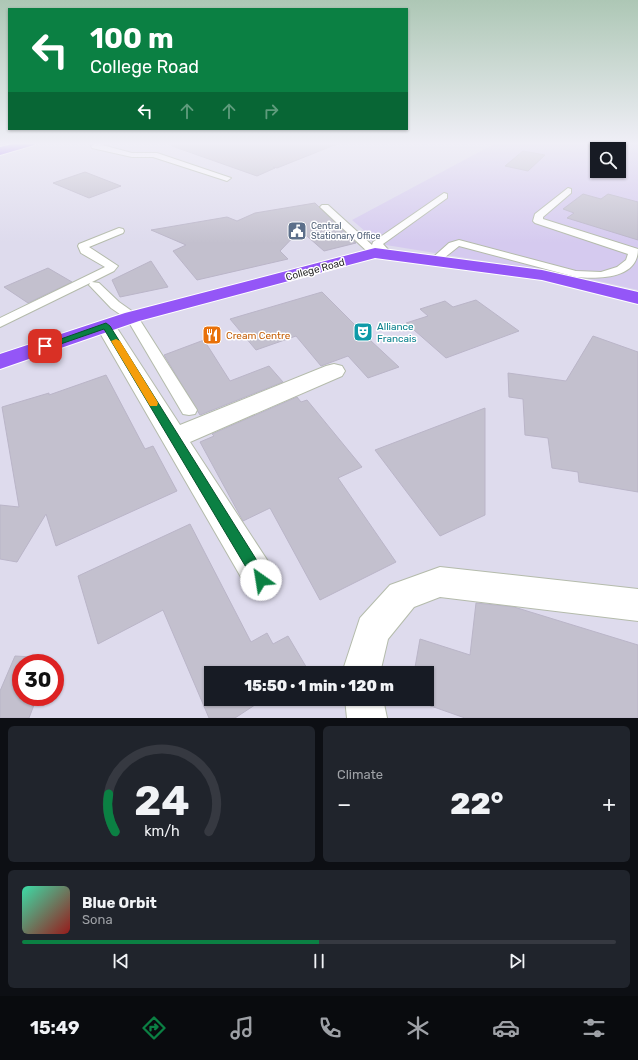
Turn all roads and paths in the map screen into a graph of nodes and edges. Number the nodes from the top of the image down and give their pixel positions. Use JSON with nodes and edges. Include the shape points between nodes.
{"nodes":[{"id":1,"x":222,"y":177,"type":"edge"},
{"id":2,"x":227,"y":178,"type":"dead end"},
{"id":3,"x":568,"y":191,"type":"dead end"},
{"id":4,"x":444,"y":196,"type":"dead end"},
{"id":5,"x":325,"y":207,"type":"dead end"},
{"id":6,"x":119,"y":231,"type":"dead end"},
{"id":7,"x":636,"y":252,"type":"edge"},
{"id":8,"x":381,"y":254,"type":"junction"},
{"id":9,"x":435,"y":260,"type":"junction"},
{"id":10,"x":95,"y":285,"type":"dead end"},
{"id":11,"x":638,"y":298,"type":"edge"},
{"id":12,"x":132,"y":317,"type":"junction"},
{"id":13,"x":0,"y":323,"type":"edge"},
{"id":14,"x":106,"y":326,"type":"junction"},
{"id":15,"x":0,"y":362,"type":"edge"},
{"id":16,"x":334,"y":371,"type":"dead end"},
{"id":17,"x":189,"y":410,"type":"dead end"},
{"id":18,"x":174,"y":438,"type":"junction"},
{"id":19,"x":261,"y":580,"type":"dead end"},
{"id":20,"x":638,"y":605,"type":"edge"},
{"id":21,"x":364,"y":666,"type":"edge"},
{"id":22,"x":365,"y":706,"type":"edge"},
{"id":23,"x":367,"y":718,"type":"edge"}],
"edges":[{"from":1,"to":2,"type":"lane"},
{"from":3,"to":7,"type":"lane","via":[[538,216],[538,221]]},
{"from":4,"to":8,"type":"lane","via":[[377,244]]},
{"from":5,"to":8,"type":"lane"},
{"from":6,"to":13,"type":"lane","via":[[83,246],[85,251],[112,266],[110,269]]},
{"from":7,"to":9,"type":"lane","via":[[631,262],[621,269],[602,275],[576,274],[466,243],[455,243]]},
{"from":8,"to":9,"type":"main road","name":"College Road"},
{"from":8,"to":12,"type":"main road","name":"College Road"},
{"from":9,"to":11,"type":"main road","name":"College Road","via":[[542,275]]},
{"from":10,"to":12,"type":"lane","via":[[115,305]]},
{"from":12,"to":14,"type":"main road","name":"College Road"},
{"from":12,"to":17,"type":"lane"},
{"from":14,"to":15,"type":"main road","name":"College Road"},
{"from":14,"to":18,"type":"street"},
{"from":16,"to":18,"type":"street"},
{"from":18,"to":19,"type":"street"},
{"from":20,"to":21,"type":"street","via":[[440,582],[402,596],[372,630]]},
{"from":22,"to":23,"type":"street"}]}
